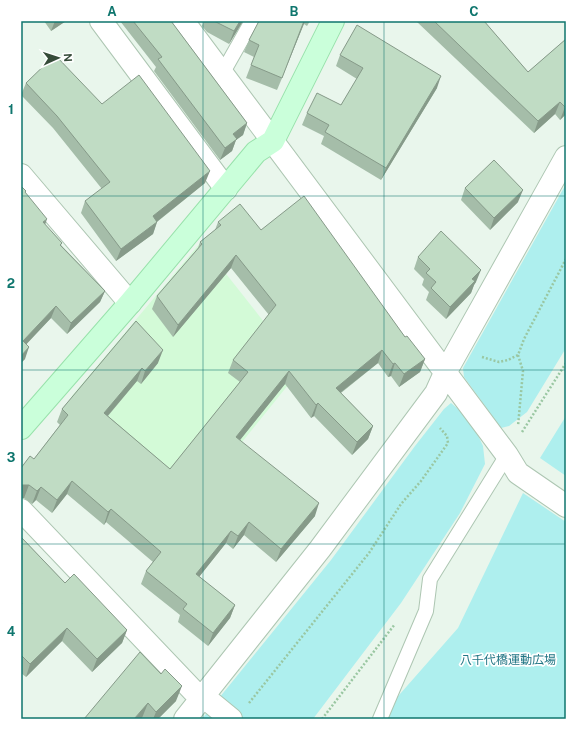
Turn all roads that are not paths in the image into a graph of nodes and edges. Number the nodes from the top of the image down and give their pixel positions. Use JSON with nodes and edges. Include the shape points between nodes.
{"nodes":[{"id":1,"x":101,"y":21,"type":"edge"},
{"id":2,"x":183,"y":21,"type":"edge"},
{"id":3,"x":252,"y":21,"type":"edge"},
{"id":4,"x":333,"y":21,"type":"edge"},
{"id":5,"x":222,"y":74,"type":"junction"},
{"id":6,"x":273,"y":141,"type":"junction"},
{"id":7,"x":566,"y":157,"type":"edge"},
{"id":8,"x":21,"y":176,"type":"edge"},
{"id":9,"x":226,"y":188,"type":"junction"},
{"id":10,"x":130,"y":303,"type":"junction"},
{"id":11,"x":445,"y":373,"type":"junction"},
{"id":12,"x":21,"y":428,"type":"edge"},
{"id":13,"x":507,"y":455,"type":"junction"},
{"id":14,"x":566,"y":506,"type":"edge"},
{"id":15,"x":21,"y":510,"type":"edge"},
{"id":16,"x":202,"y":697,"type":"junction"},
{"id":17,"x":238,"y":713,"type":"edge"},
{"id":18,"x":185,"y":719,"type":"edge"},
{"id":19,"x":380,"y":719,"type":"edge"}],
"edges":[{"from":1,"to":9,"type":"street"},
{"from":2,"to":5,"type":"street"},
{"from":3,"to":5,"type":"lane"},
{"from":4,"to":6,"type":"street"},
{"from":5,"to":6,"type":"street"},
{"from":6,"to":9,"type":"street","via":[[256,152]]},
{"from":6,"to":11,"type":"street"},
{"from":7,"to":11,"type":"street"},
{"from":8,"to":10,"type":"street"},
{"from":9,"to":10,"type":"street"},
{"from":10,"to":12,"type":"street"},
{"from":11,"to":13,"type":"street"},
{"from":11,"to":16,"type":"street","via":[[425,409],[320,549]]},
{"from":13,"to":14,"type":"street","via":[[518,473]]},
{"from":13,"to":19,"type":"lane","via":[[430,579],[426,611]]},
{"from":15,"to":16,"type":"street"},
{"from":16,"to":17,"type":"street"},
{"from":16,"to":18,"type":"street"}]}
